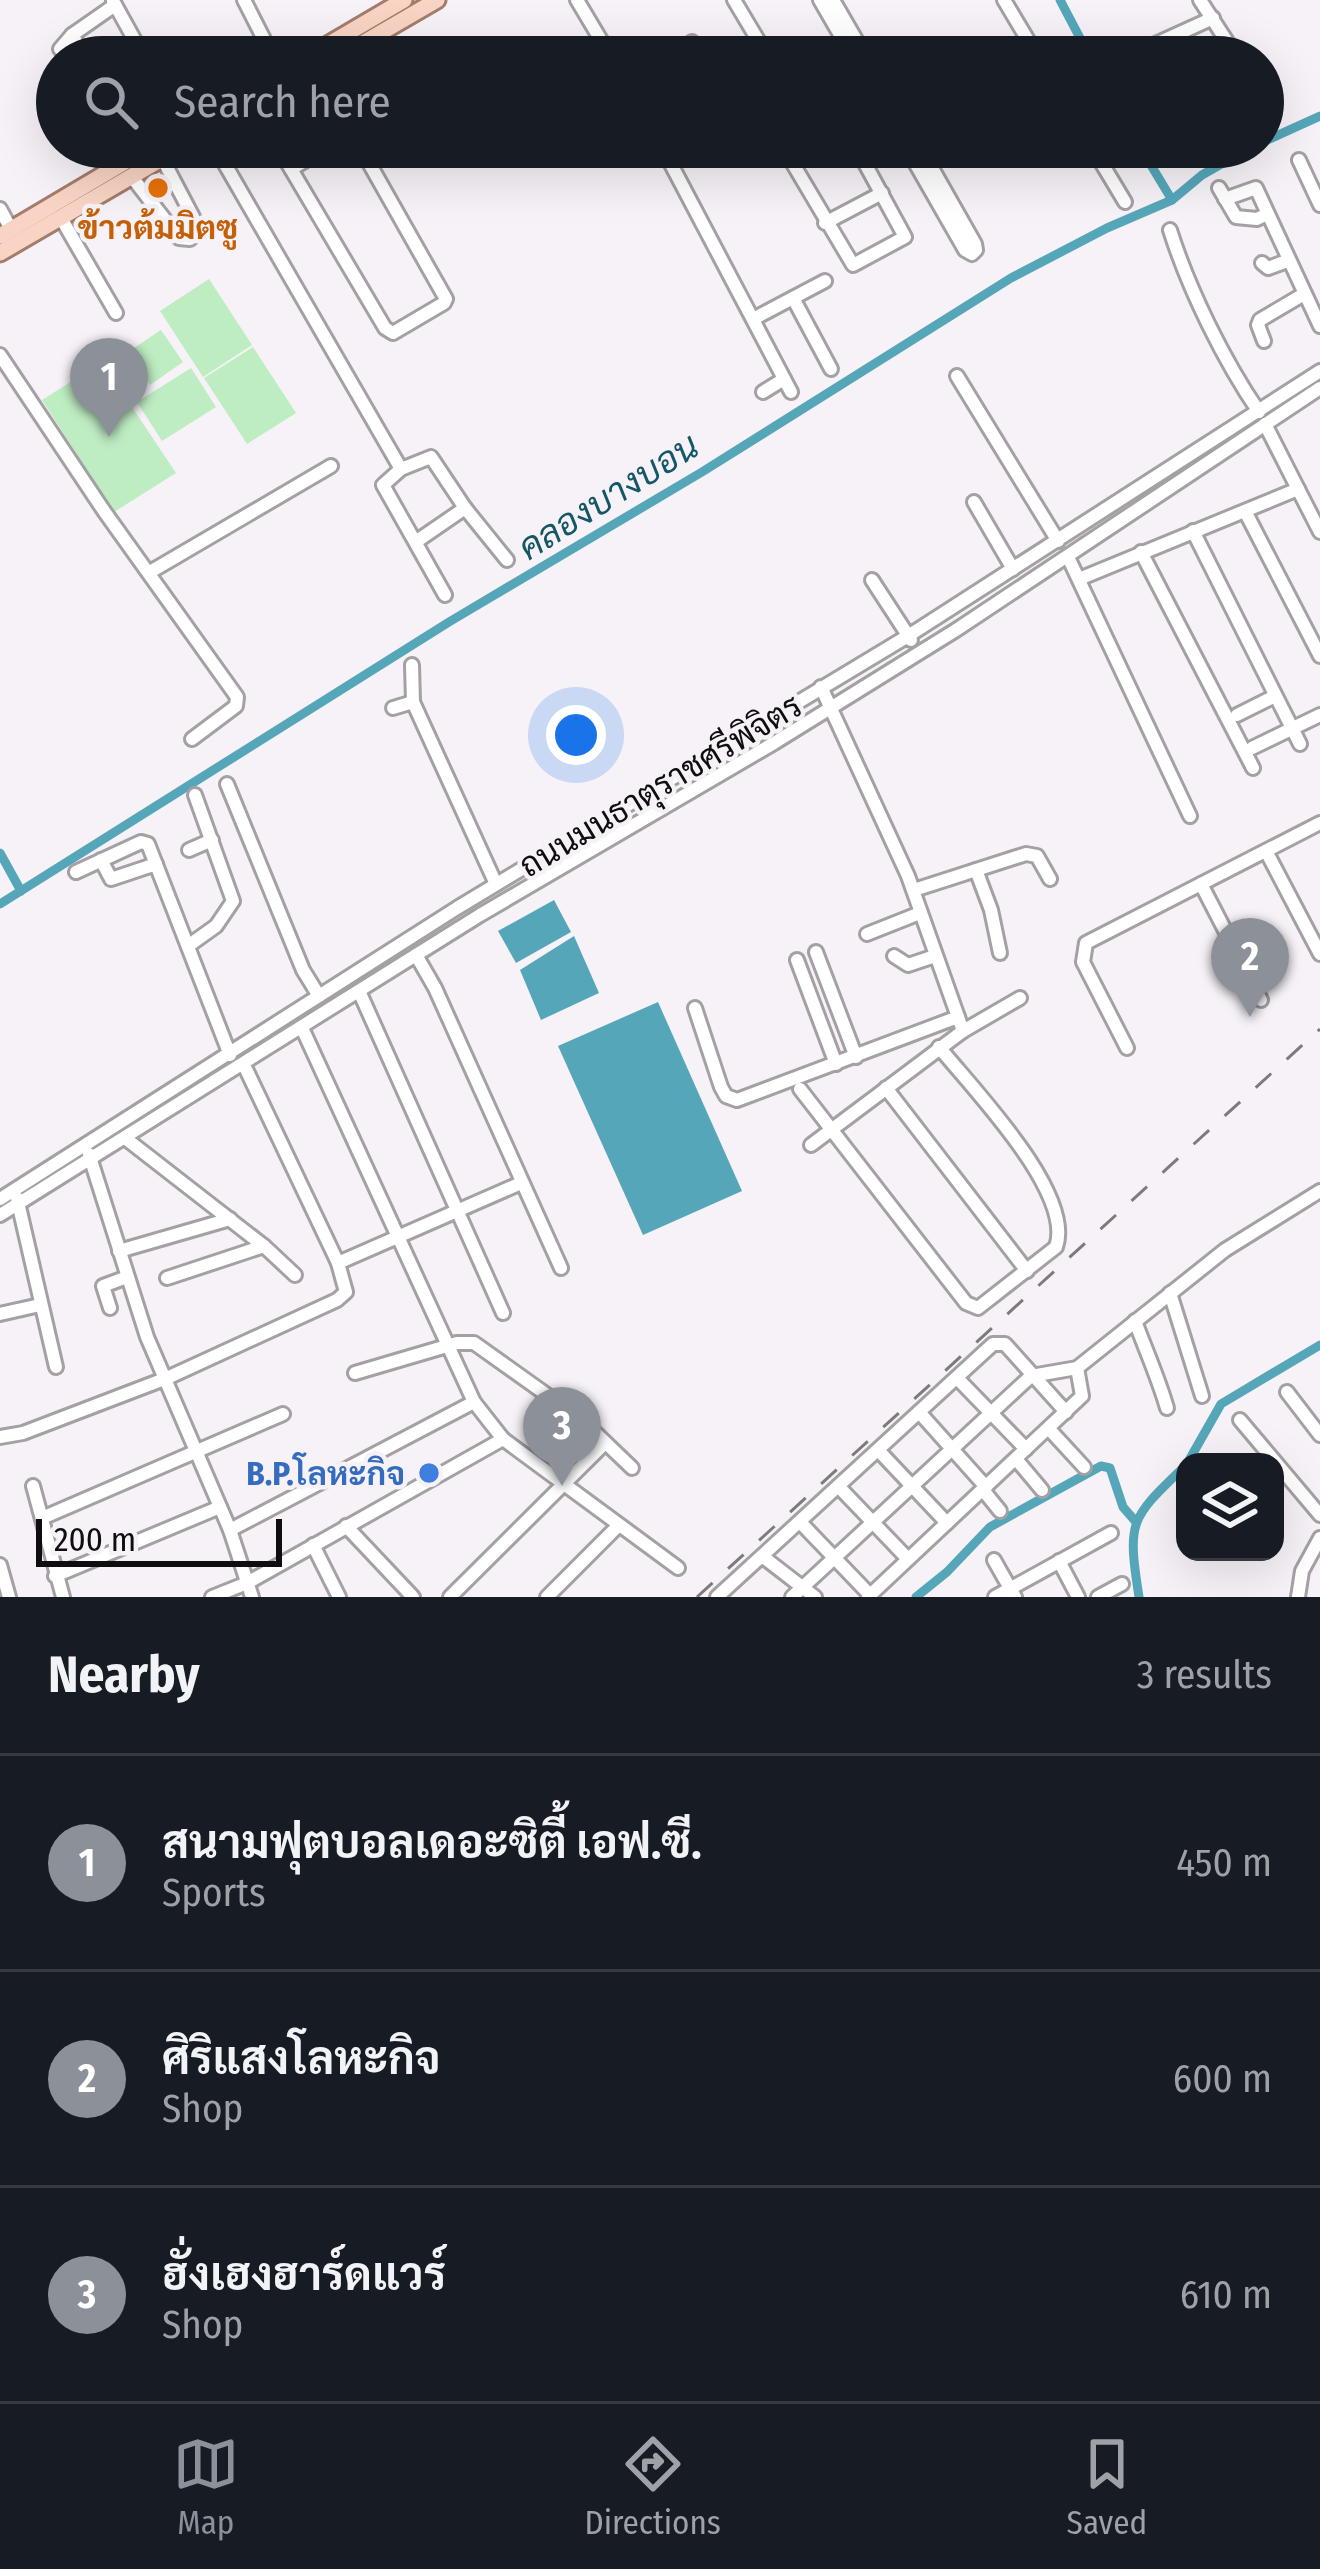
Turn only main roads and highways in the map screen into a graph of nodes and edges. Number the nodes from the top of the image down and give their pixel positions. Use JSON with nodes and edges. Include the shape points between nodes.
{"nodes":[{"id":1,"x":404,"y":0,"type":"edge"},
{"id":2,"x":437,"y":0,"type":"edge"},
{"id":3,"x":376,"y":7,"type":"edge"},
{"id":4,"x":336,"y":36,"type":"edge"},
{"id":5,"x":375,"y":36,"type":"edge"},
{"id":6,"x":127,"y":168,"type":"edge"},
{"id":7,"x":141,"y":168,"type":"edge"},
{"id":8,"x":5,"y":232,"type":"edge"},
{"id":9,"x":0,"y":253,"type":"edge"}],
"edges":[{"from":1,"to":3,"type":"main road"},
{"from":2,"to":5,"type":"main road"},
{"from":3,"to":4,"type":"main road"},
{"from":6,"to":8,"type":"main road"},
{"from":7,"to":9,"type":"main road"}]}
